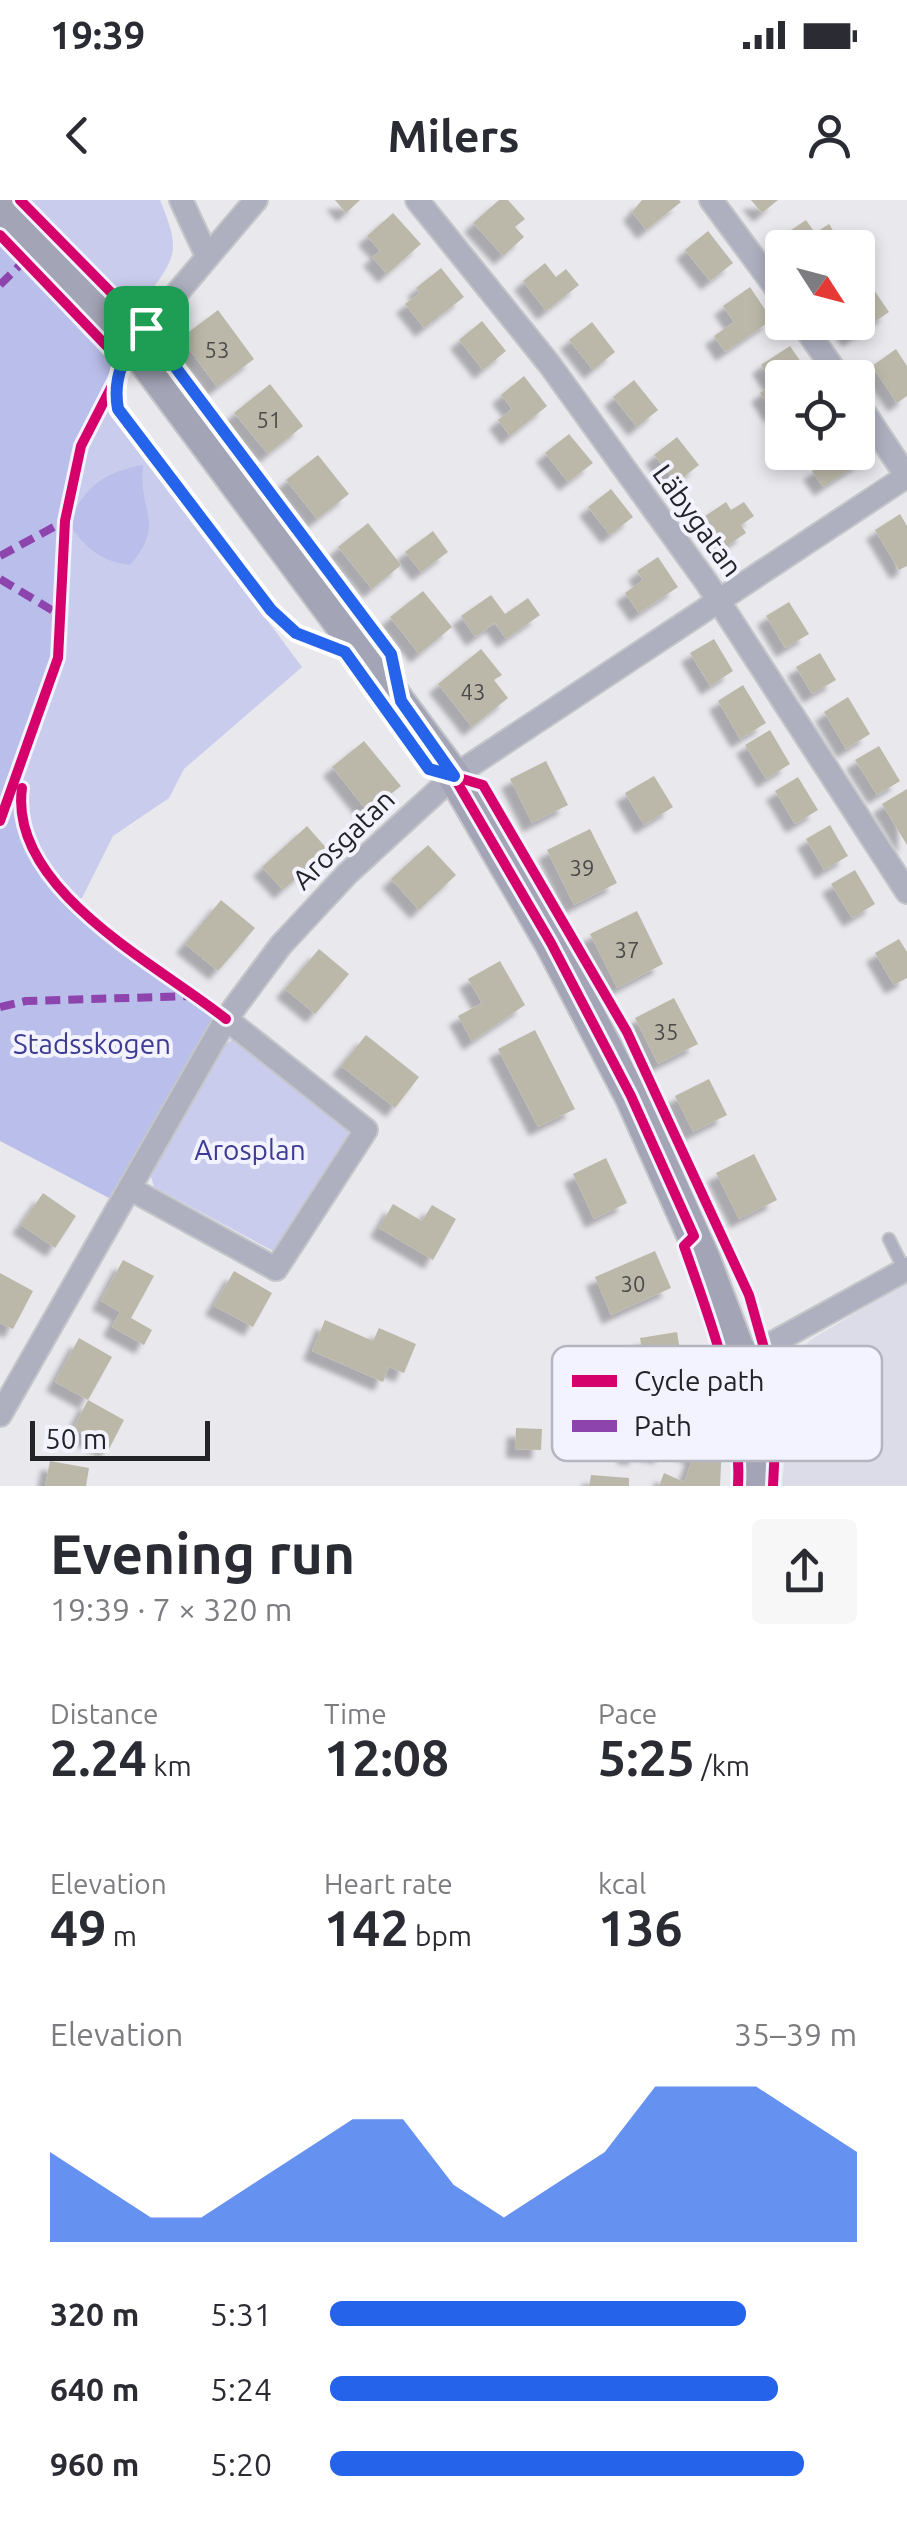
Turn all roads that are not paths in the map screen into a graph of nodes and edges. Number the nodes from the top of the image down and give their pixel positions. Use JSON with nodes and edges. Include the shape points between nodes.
{"nodes":[{"id":1,"x":181,"y":200,"type":"edge"},
{"id":2,"x":256,"y":200,"type":"edge"},
{"id":3,"x":417,"y":200,"type":"edge"},
{"id":4,"x":711,"y":200,"type":"edge"},
{"id":5,"x":0,"y":210,"type":"edge"},
{"id":6,"x":206,"y":254,"type":"junction"},
{"id":7,"x":765,"y":273,"type":"edge"},
{"id":8,"x":133,"y":344,"type":"junction"},
{"id":9,"x":875,"y":429,"type":"edge"},
{"id":10,"x":907,"y":477,"type":"edge"},
{"id":11,"x":719,"y":601,"type":"junction"},
{"id":12,"x":454,"y":776,"type":"junction"},
{"id":13,"x":907,"y":892,"type":"edge"},
{"id":14,"x":226,"y":1018,"type":"junction"},
{"id":15,"x":129,"y":1188,"type":"junction"},
{"id":16,"x":889,"y":1240,"type":"dead end"},
{"id":17,"x":906,"y":1270,"type":"edge"},
{"id":18,"x":737,"y":1346,"type":"edge"},
{"id":19,"x":768,"y":1346,"type":"edge"},
{"id":20,"x":0,"y":1415,"type":"edge"},
{"id":21,"x":755,"y":1461,"type":"edge"},
{"id":22,"x":754,"y":1486,"type":"edge"}],
"edges":[{"from":1,"to":6,"type":"street"},
{"from":2,"to":6,"type":"street"},
{"from":3,"to":11,"type":"street","name":"Läbygatan","via":[[550,364]]},
{"from":4,"to":7,"type":"street"},
{"from":5,"to":8,"type":"street"},
{"from":6,"to":8,"type":"street"},
{"from":8,"to":12,"type":"street"},
{"from":9,"to":10,"type":"street"},
{"from":10,"to":11,"type":"street","name":"Arosgatan"},
{"from":11,"to":12,"type":"street","name":"Arosgatan"},
{"from":11,"to":13,"type":"street","name":"Läbygatan"},
{"from":12,"to":14,"type":"street","name":"Arosgatan","via":[[347,874]]},
{"from":12,"to":18,"type":"street","via":[[631,1096]]},
{"from":14,"to":15,"type":"street","name":"Arosgatan"},
{"from":14,"to":15,"type":"street","via":[[366,1130],[276,1269]]},
{"from":15,"to":20,"type":"street","name":"Arosgatan"},
{"from":16,"to":17,"type":"lane"},
{"from":17,"to":19,"type":"street"},
{"from":21,"to":22,"type":"street"}]}
